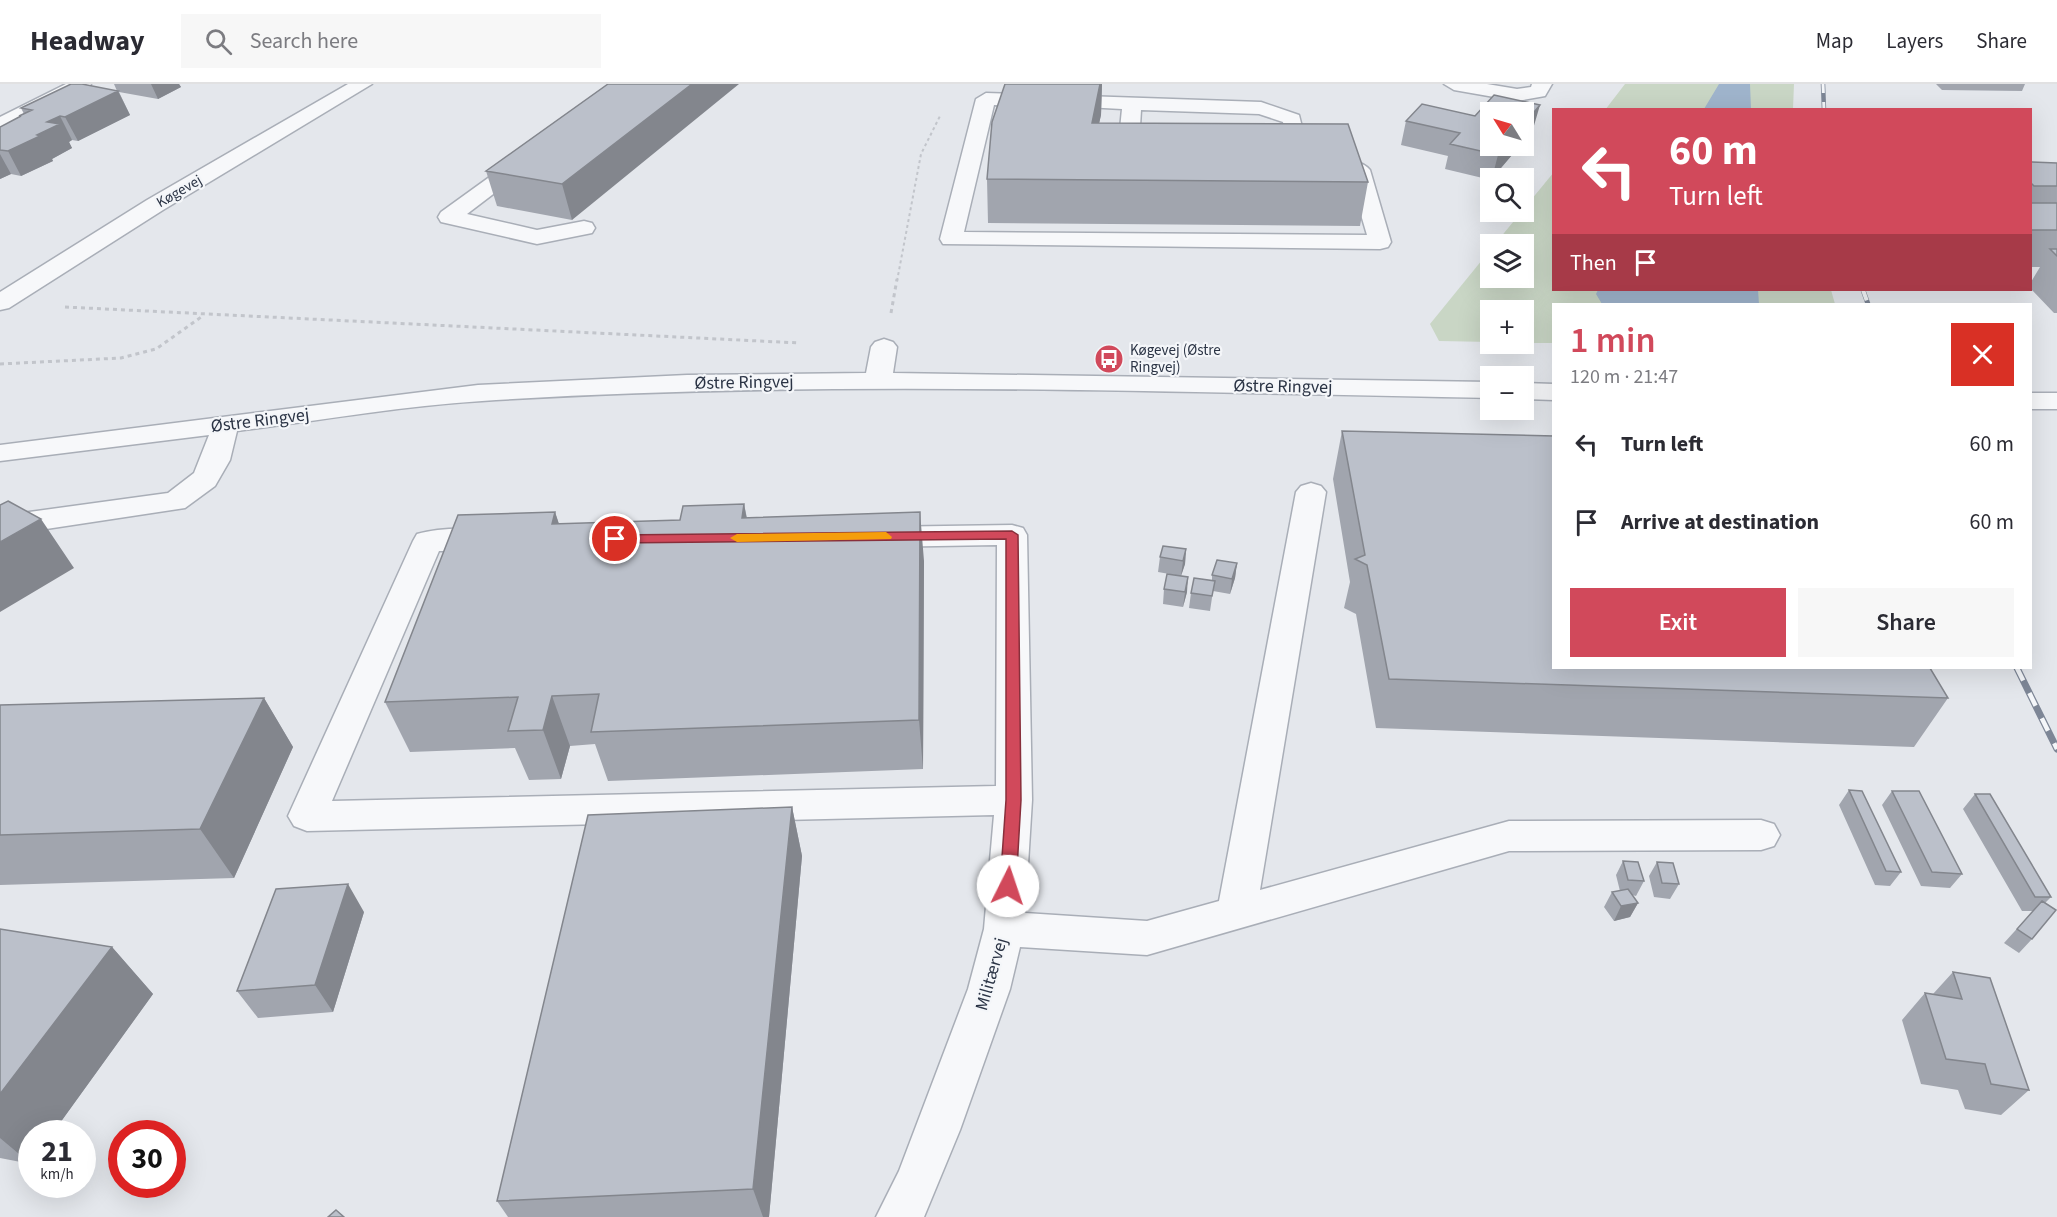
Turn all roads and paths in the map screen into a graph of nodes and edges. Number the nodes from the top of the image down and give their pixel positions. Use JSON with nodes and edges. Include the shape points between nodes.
{"nodes":[{"id":1,"x":81,"y":84,"type":"edge"},
{"id":2,"x":362,"y":84,"type":"edge"},
{"id":3,"x":1454,"y":84,"type":"edge"},
{"id":4,"x":1542,"y":84,"type":"edge"},
{"id":5,"x":1013,"y":92,"type":"edge"},
{"id":6,"x":14,"y":95,"type":"dead end"},
{"id":7,"x":49,"y":99,"type":"junction"},
{"id":8,"x":1132,"y":104,"type":"junction"},
{"id":9,"x":941,"y":115,"type":"dead end"},
{"id":10,"x":0,"y":125,"type":"edge"},
{"id":11,"x":543,"y":147,"type":"edge"},
{"id":12,"x":1162,"y":150,"type":"edge"},
{"id":13,"x":1264,"y":151,"type":"edge"},
{"id":14,"x":1298,"y":152,"type":"junction"},
{"id":15,"x":584,"y":228,"type":"dead end"},
{"id":16,"x":0,"y":303,"type":"edge"},
{"id":17,"x":65,"y":307,"type":"dead end"},
{"id":18,"x":205,"y":314,"type":"junction"},
{"id":19,"x":801,"y":343,"type":"dead end"},
{"id":20,"x":884,"y":347,"type":"joint"},
{"id":21,"x":0,"y":364,"type":"edge"},
{"id":22,"x":878,"y":381,"type":"junction"},
{"id":23,"x":1480,"y":390,"type":"edge"},
{"id":24,"x":1534,"y":391,"type":"edge"},
{"id":25,"x":1552,"y":392,"type":"edge"},
{"id":26,"x":2032,"y":401,"type":"edge"},
{"id":27,"x":2057,"y":401,"type":"edge"},
{"id":28,"x":225,"y":425,"type":"junction"},
{"id":29,"x":0,"y":453,"type":"edge"},
{"id":30,"x":1311,"y":492,"type":"dead end"},
{"id":31,"x":0,"y":526,"type":"edge"},
{"id":32,"x":845,"y":537,"type":"edge"},
{"id":33,"x":523,"y":540,"type":"edge"},
{"id":34,"x":1014,"y":800,"type":"junction"},
{"id":35,"x":1761,"y":835,"type":"dead end"},
{"id":36,"x":1236,"y":913,"type":"junction"},
{"id":37,"x":1004,"y":929,"type":"junction"},
{"id":38,"x":898,"y":1217,"type":"edge"}],
"edges":[{"from":1,"to":7,"type":"street"},
{"from":2,"to":16,"type":"street","name":"Køgevej","via":[[155,205]]},
{"from":3,"to":4,"type":"street","via":[[1517,95],[1538,92]]},
{"from":5,"to":8,"type":"street"},
{"from":5,"to":14,"type":"street","via":[[986,99],[951,240],[1380,242],[1359,170]]},
{"from":6,"to":7,"type":"street"},
{"from":7,"to":10,"type":"street"},
{"from":8,"to":12,"type":"street","via":[[1128,149]]},
{"from":8,"to":14,"type":"street","via":[[1261,108],[1292,119]]},
{"from":9,"to":20,"type":"path","via":[[921,154]]},
{"from":11,"to":15,"type":"street","via":[[449,217],[537,237]]},
{"from":13,"to":14,"type":"street"},
{"from":17,"to":18,"type":"path"},
{"from":18,"to":19,"type":"path"},
{"from":18,"to":21,"type":"path","via":[[156,349],[121,357]]},
{"from":20,"to":22,"type":"street"},
{"from":22,"to":23,"type":"street","name":"Østre Ringvej"},
{"from":22,"to":28,"type":"street","name":"Østre Ringvej","via":[[687,383],[478,393]]},
{"from":24,"to":25,"type":"street"},
{"from":26,"to":27,"type":"street"},
{"from":28,"to":29,"type":"street","name":"Østre Ringvej"},
{"from":28,"to":31,"type":"street","via":[[218,459],[193,493],[175,501]]},
{"from":30,"to":36,"type":"street"},
{"from":32,"to":34,"type":"street","name":"Militærvej","via":[[1012,535]]},
{"from":33,"to":34,"type":"street","via":[[428,541],[308,816]]},
{"from":34,"to":37,"type":"street","name":"Militærvej"},
{"from":35,"to":36,"type":"street","via":[[1509,836]]},
{"from":36,"to":37,"type":"street","via":[[1147,938]]},
{"from":37,"to":38,"type":"street","name":"Militærvej","via":[[989,989],[942,1119],[916,1186]]}]}
